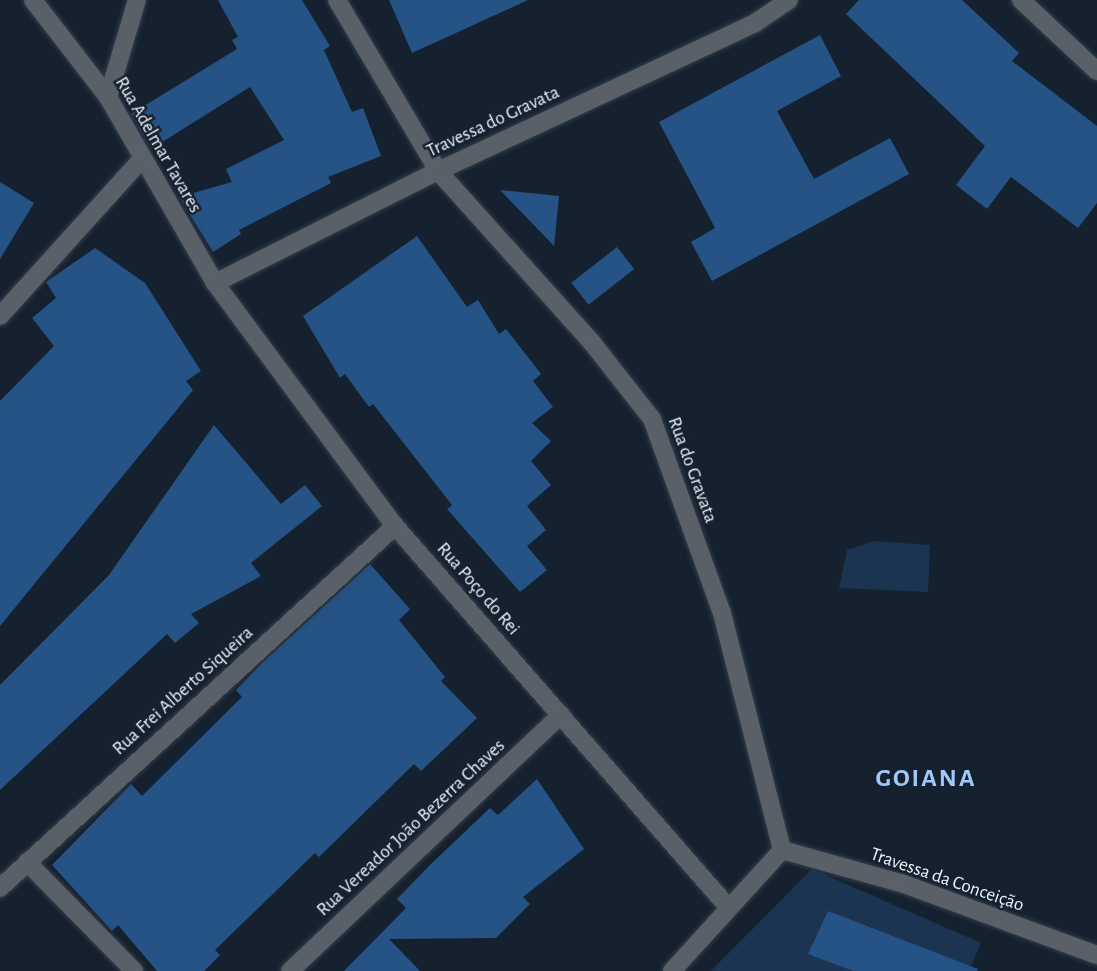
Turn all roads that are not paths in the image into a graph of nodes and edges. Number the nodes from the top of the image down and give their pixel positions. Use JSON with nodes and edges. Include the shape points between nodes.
{"nodes":[{"id":1,"x":33,"y":0,"type":"edge"},
{"id":2,"x":137,"y":0,"type":"edge"},
{"id":3,"x":337,"y":0,"type":"edge"},
{"id":4,"x":789,"y":0,"type":"edge"},
{"id":5,"x":1021,"y":0,"type":"edge"},
{"id":6,"x":1097,"y":71,"type":"edge"},
{"id":7,"x":108,"y":97,"type":"junction"},
{"id":8,"x":141,"y":160,"type":"junction"},
{"id":9,"x":438,"y":171,"type":"junction"},
{"id":10,"x":215,"y":283,"type":"junction"},
{"id":11,"x":0,"y":316,"type":"edge"},
{"id":12,"x":395,"y":526,"type":"junction"},
{"id":13,"x":561,"y":715,"type":"junction"},
{"id":14,"x":782,"y":850,"type":"junction"},
{"id":15,"x":27,"y":862,"type":"junction"},
{"id":16,"x":0,"y":888,"type":"edge"},
{"id":17,"x":729,"y":908,"type":"junction"},
{"id":18,"x":1097,"y":955,"type":"edge"},
{"id":19,"x":134,"y":971,"type":"edge"},
{"id":20,"x":290,"y":971,"type":"edge"},
{"id":21,"x":672,"y":971,"type":"edge"}],
"edges":[{"from":1,"to":7,"type":"street","name":"Rua Adelmar Tavares"},
{"from":2,"to":7,"type":"street"},
{"from":3,"to":9,"type":"street","name":"Rua do Gravata"},
{"from":4,"to":9,"type":"street","name":"Travessa do Gravata","via":[[755,23]]},
{"from":5,"to":6,"type":"street"},
{"from":7,"to":8,"type":"street","name":"Rua Adelmar Tavares"},
{"from":8,"to":10,"type":"street","name":"Rua Adelmar Tavares"},
{"from":8,"to":11,"type":"street"},
{"from":9,"to":10,"type":"street","name":"Travessa do Gravata"},
{"from":9,"to":14,"type":"street","name":"Rua do Gravata","via":[[593,344],[652,419],[722,613]]},
{"from":10,"to":12,"type":"street","name":"Rua Poço do Rei"},
{"from":12,"to":13,"type":"street","name":"Rua Poço do Rei"},
{"from":12,"to":15,"type":"street","name":"Rua Frei Alberto Siqueira"},
{"from":13,"to":17,"type":"street","name":"Rua Poço do Rei"},
{"from":13,"to":20,"type":"street","name":"Rua Vereador João Bezerra Chaves"},
{"from":14,"to":17,"type":"street"},
{"from":14,"to":18,"type":"street","name":"Travessa da Conceição","via":[[904,884]]},
{"from":15,"to":16,"type":"street","name":"Rua Frei Alberto Siqueira"},
{"from":15,"to":19,"type":"street"},
{"from":17,"to":21,"type":"street"}]}
